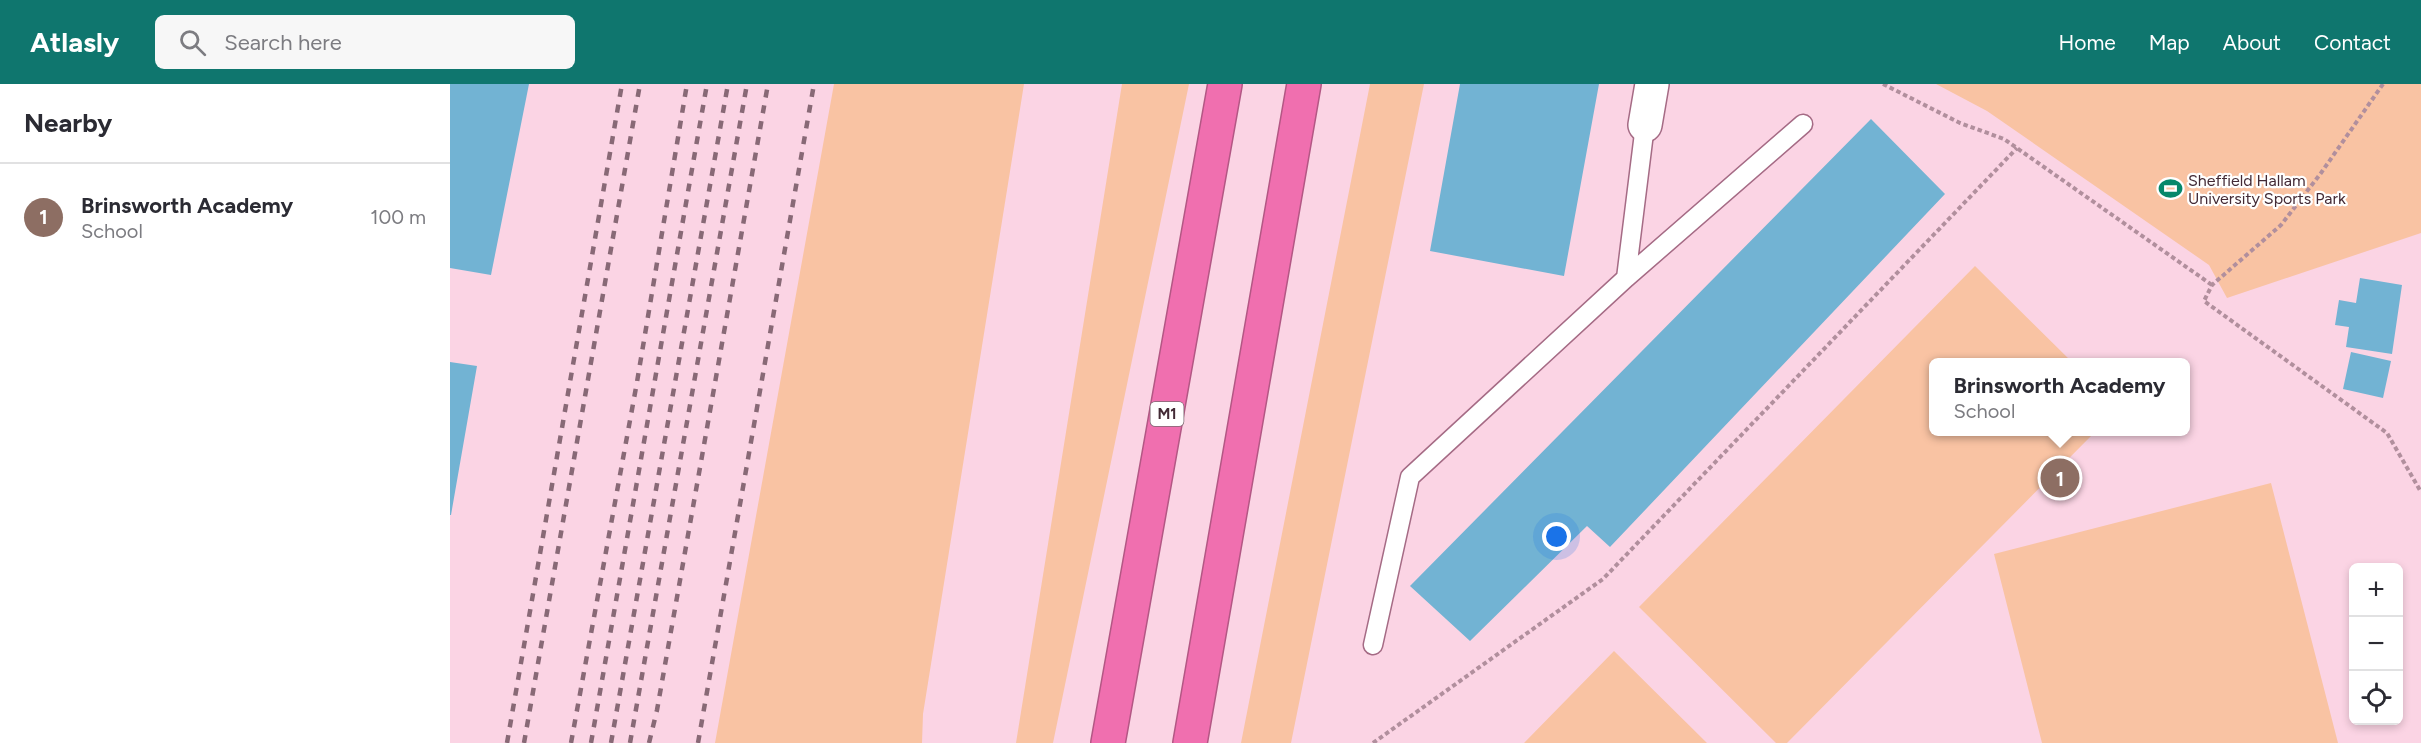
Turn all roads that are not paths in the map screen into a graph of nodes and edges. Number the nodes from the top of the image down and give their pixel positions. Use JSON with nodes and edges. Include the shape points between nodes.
{"nodes":[{"id":1,"x":1225,"y":84,"type":"edge"},
{"id":2,"x":1304,"y":84,"type":"edge"},
{"id":3,"x":1652,"y":84,"type":"edge"},
{"id":4,"x":1803,"y":124,"type":"dead end"},
{"id":5,"x":1645,"y":125,"type":"joint"},
{"id":6,"x":1626,"y":278,"type":"junction"},
{"id":7,"x":1373,"y":645,"type":"dead end"},
{"id":8,"x":1108,"y":743,"type":"edge"},
{"id":9,"x":1190,"y":743,"type":"edge"}],
"edges":[{"from":1,"to":8,"type":"highway","number":"M1"},
{"from":2,"to":9,"type":"highway"},
{"from":3,"to":5,"type":"street"},
{"from":4,"to":6,"type":"lane"},
{"from":5,"to":6,"type":"lane"},
{"from":6,"to":7,"type":"lane","via":[[1410,477]]}]}
